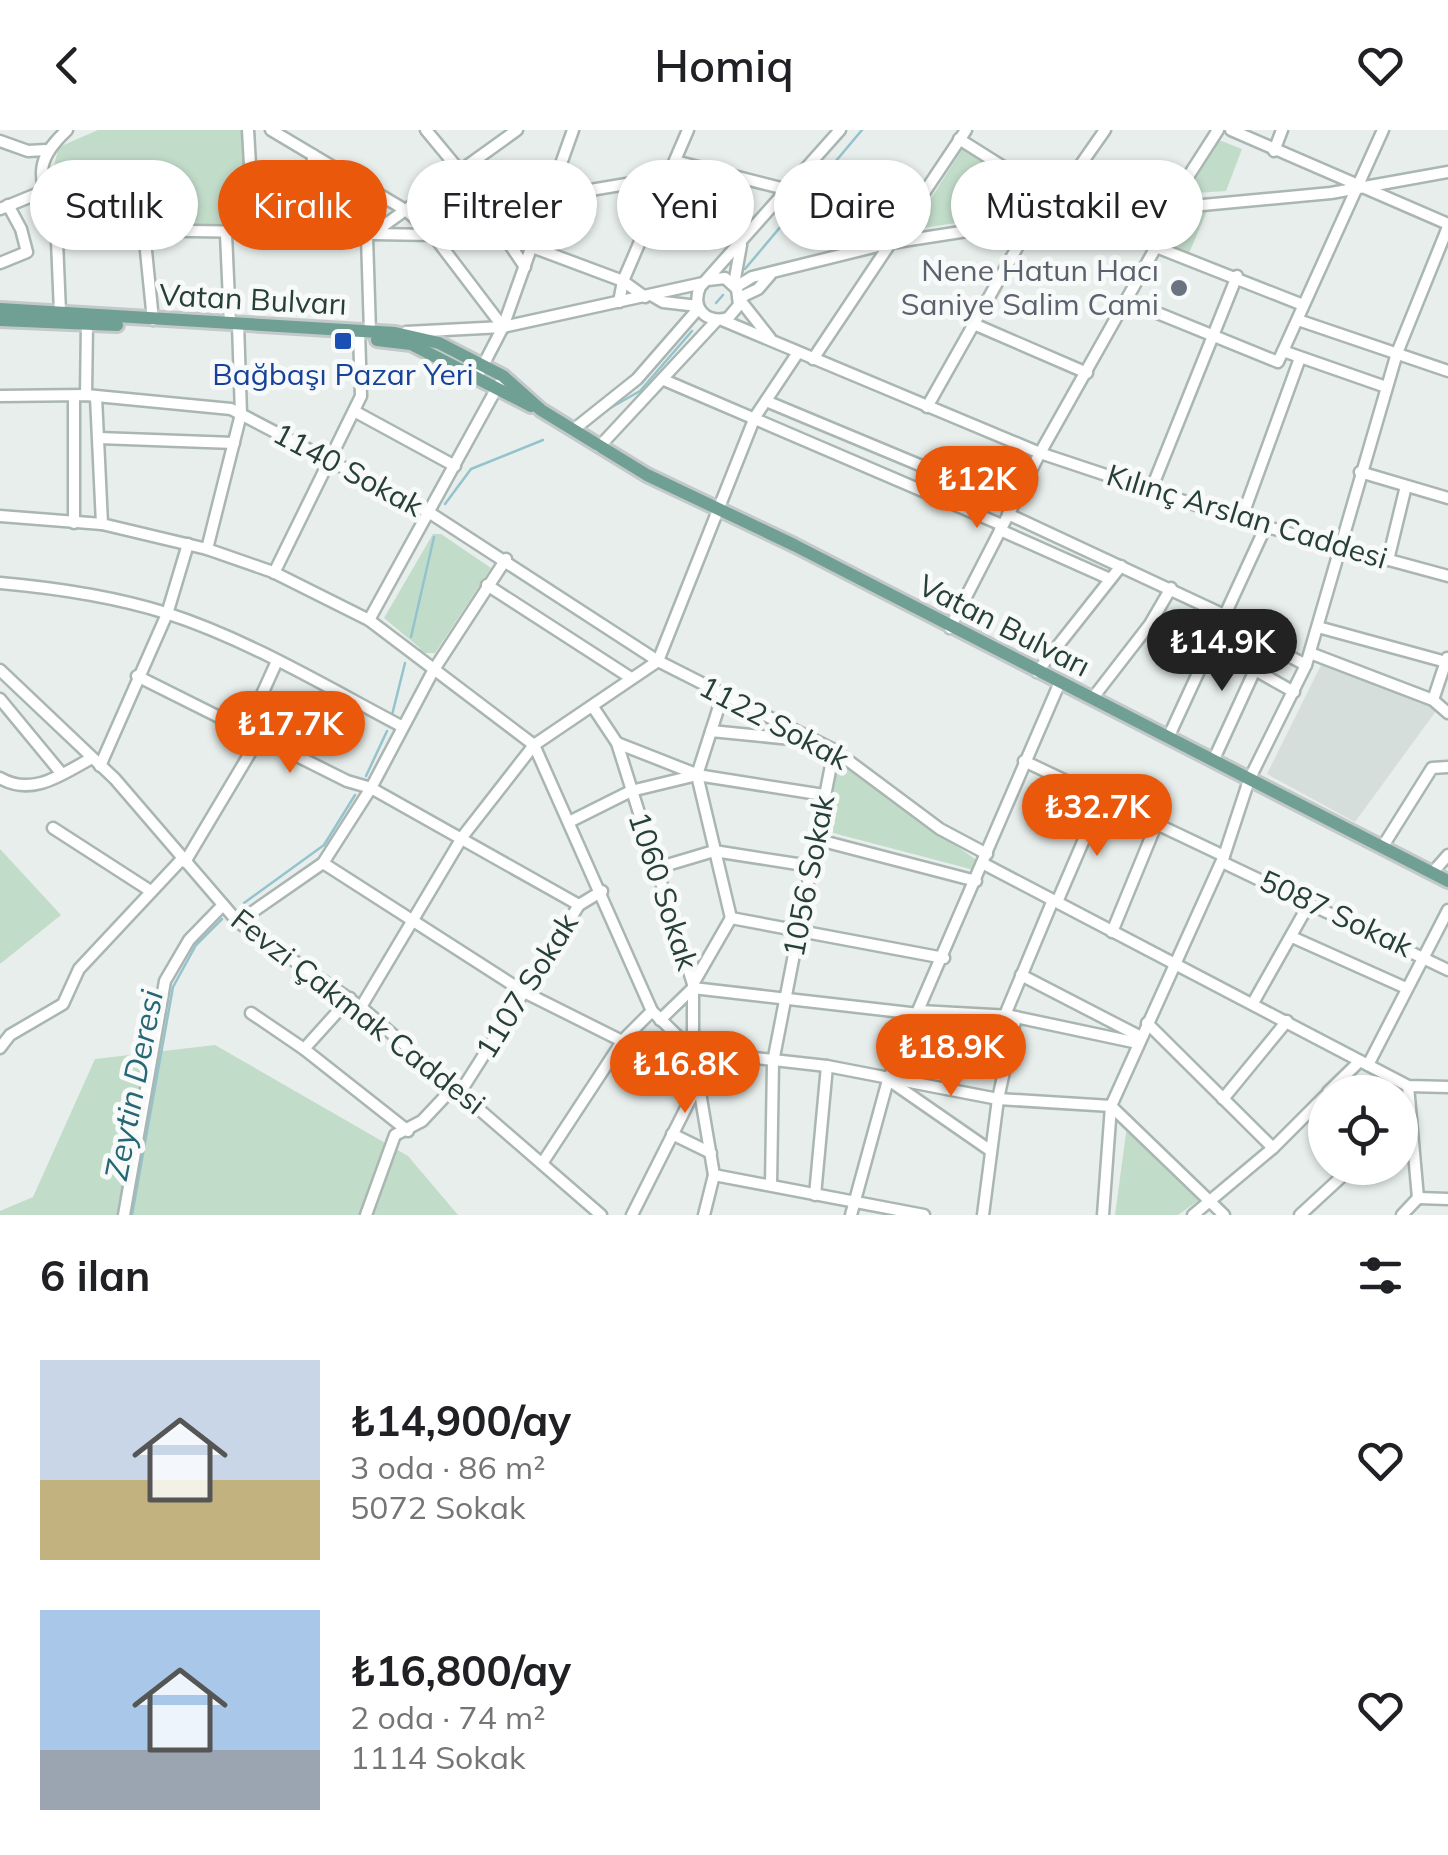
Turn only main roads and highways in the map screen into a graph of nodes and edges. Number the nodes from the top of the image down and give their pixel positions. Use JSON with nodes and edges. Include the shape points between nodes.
{"nodes":[{"id":1,"x":0,"y":310,"type":"edge"},
{"id":2,"x":91,"y":318,"type":"junction"},
{"id":3,"x":0,"y":320,"type":"edge"},
{"id":4,"x":235,"y":326,"type":"junction"},
{"id":5,"x":362,"y":333,"type":"junction"},
{"id":6,"x":479,"y":373,"type":"junction"},
{"id":7,"x":541,"y":410,"type":"junction"},
{"id":8,"x":1448,"y":881,"type":"edge"}],
"edges":[{"from":1,"to":2,"type":"main road","name":"Vatan Bulvarı"},
{"from":2,"to":3,"type":"main road","name":"Vatan Bulvarı"},
{"from":2,"to":4,"type":"main road","name":"Vatan Bulvarı"},
{"from":2,"to":4,"type":"main road","name":"Vatan Bulvarı"},
{"from":4,"to":5,"type":"main road","name":"Vatan Bulvarı"},
{"from":5,"to":6,"type":"main road","name":"Vatan Bulvarı","via":[[412,344]]},
{"from":5,"to":6,"type":"main road","name":"Vatan Bulvarı","via":[[439,343]]},
{"from":6,"to":7,"type":"main road","name":"Vatan Bulvarı","via":[[495,391]]},
{"from":6,"to":7,"type":"main road","name":"Vatan Bulvarı","via":[[503,376]]},
{"from":7,"to":8,"type":"main road","name":"Vatan Bulvarı","via":[[720,513]]}]}
